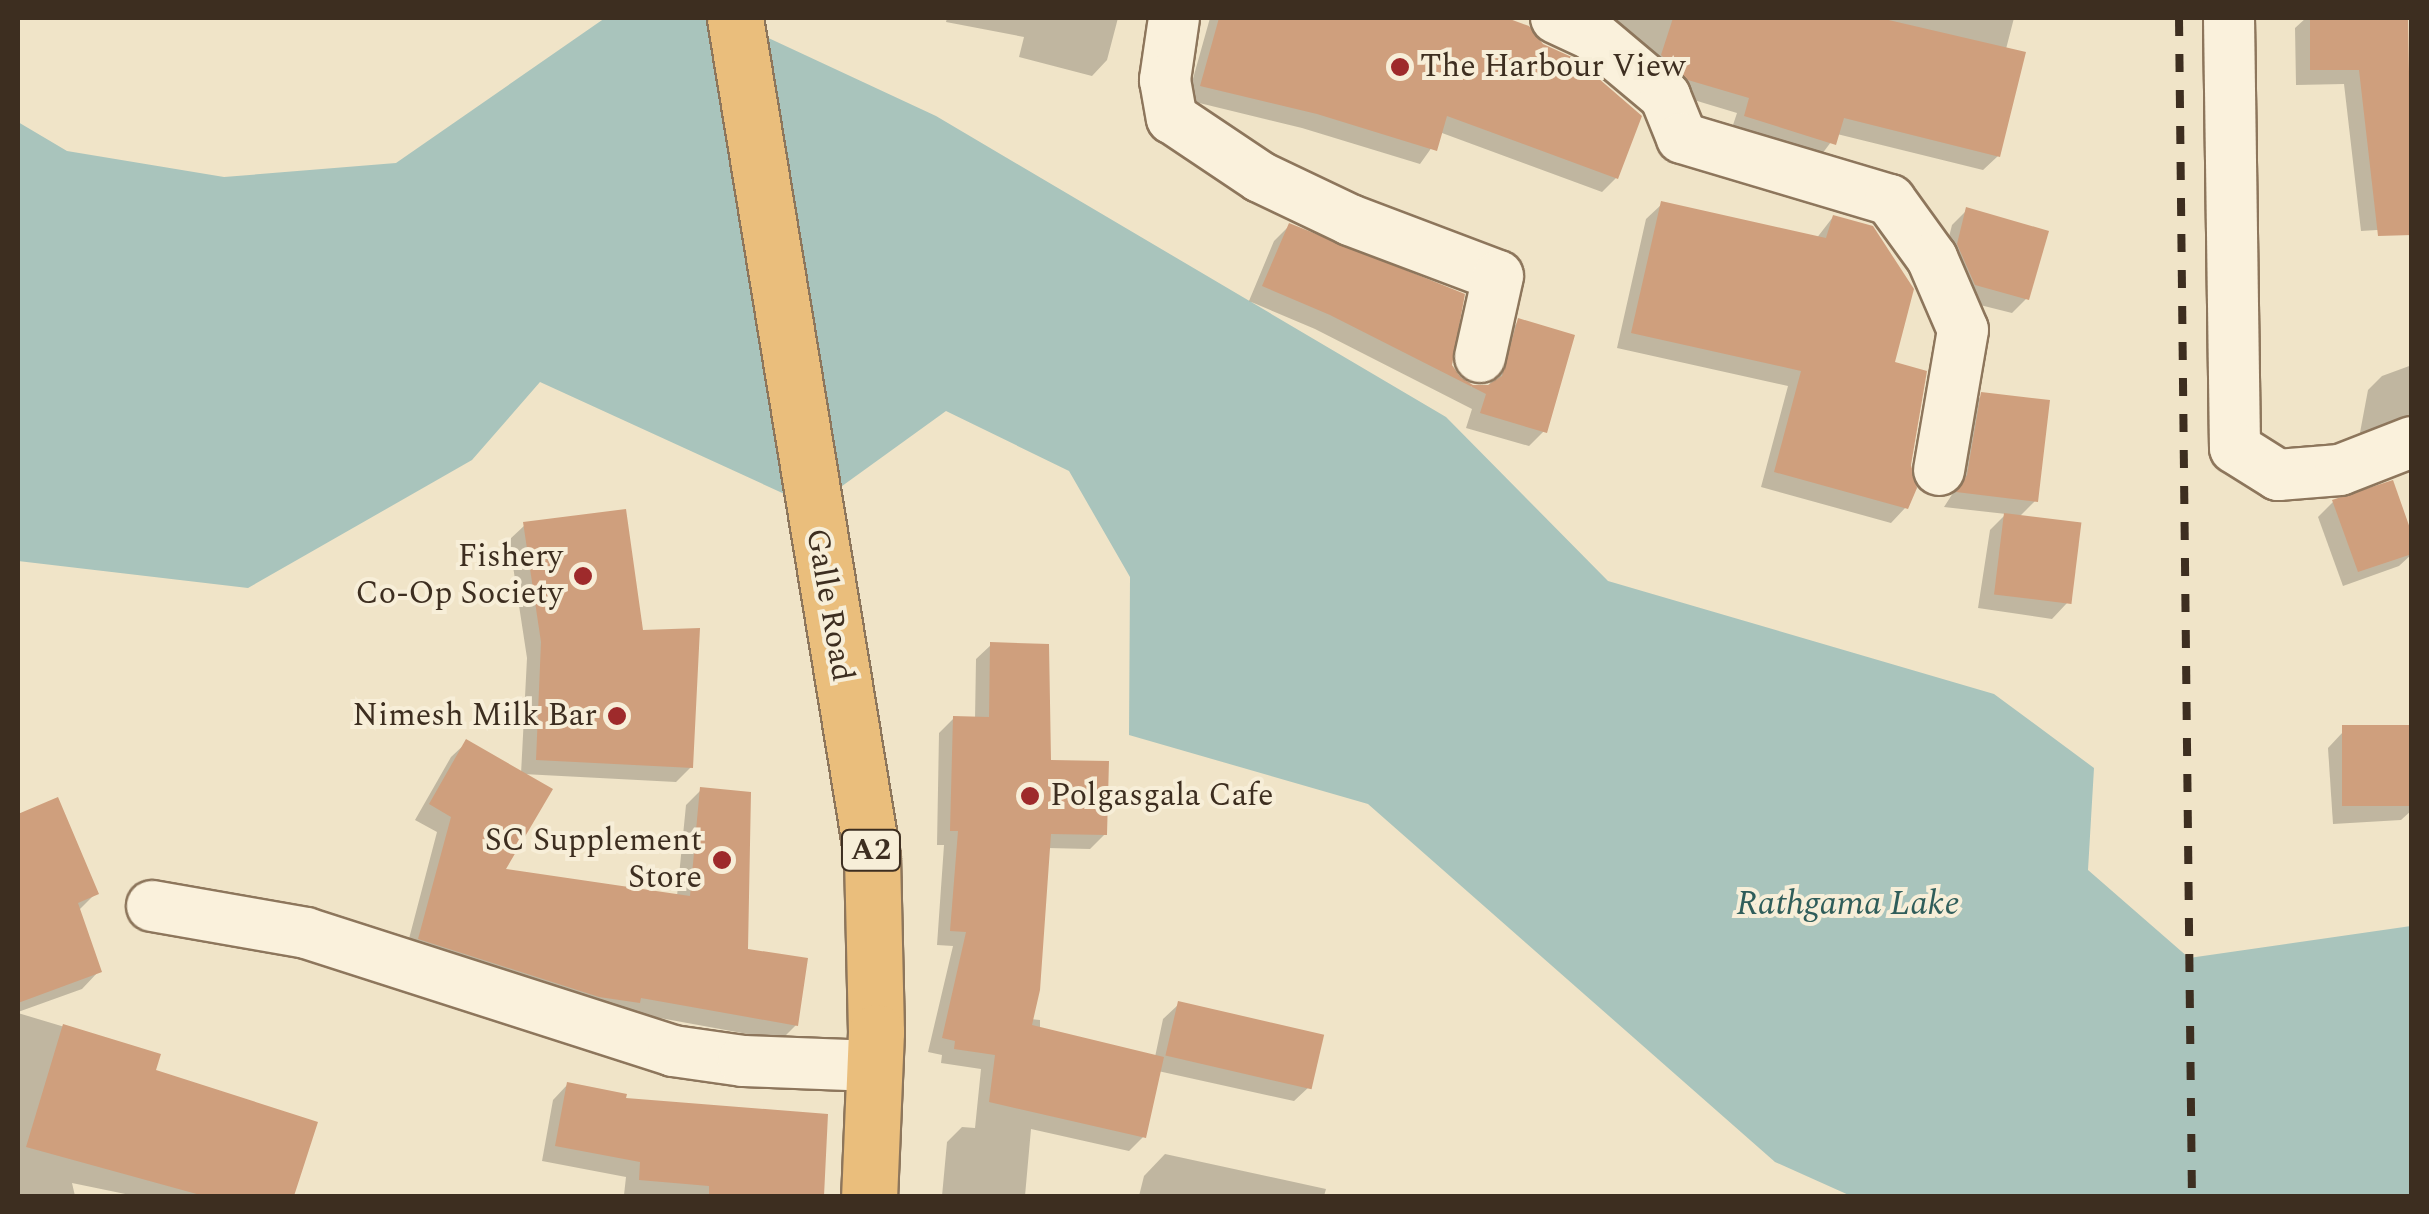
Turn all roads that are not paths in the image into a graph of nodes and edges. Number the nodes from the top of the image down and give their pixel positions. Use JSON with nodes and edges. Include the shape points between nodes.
{"nodes":[{"id":1,"x":1174,"y":18,"type":"edge"},
{"id":2,"x":1556,"y":18,"type":"edge"},
{"id":3,"x":2229,"y":18,"type":"edge"},
{"id":4,"x":736,"y":20,"type":"edge"},
{"id":5,"x":1480,"y":357,"type":"dead end"},
{"id":6,"x":2412,"y":442,"type":"edge"},
{"id":7,"x":1939,"y":470,"type":"dead end"},
{"id":8,"x":152,"y":906,"type":"dead end"},
{"id":9,"x":875,"y":1066,"type":"junction"},
{"id":10,"x":869,"y":1196,"type":"edge"}],
"edges":[{"from":1,"to":5,"type":"street","via":[[1164,80],[1172,118],[1260,177],[1350,220],[1498,276]]},
{"from":2,"to":7,"type":"street","via":[[1590,34],[1665,96],[1682,138],[1890,200],[1932,258],[1963,330]]},
{"from":3,"to":6,"type":"street","via":[[2234,448],[2278,475],[2340,470]]},
{"from":4,"to":9,"type":"highway","name":"Galle Road","number":"A2","via":[[872,856]]},
{"from":8,"to":9,"type":"street","via":[[306,934],[673,1050]]},
{"from":9,"to":10,"type":"highway","name":"Galle Road","number":"A2"}]}
